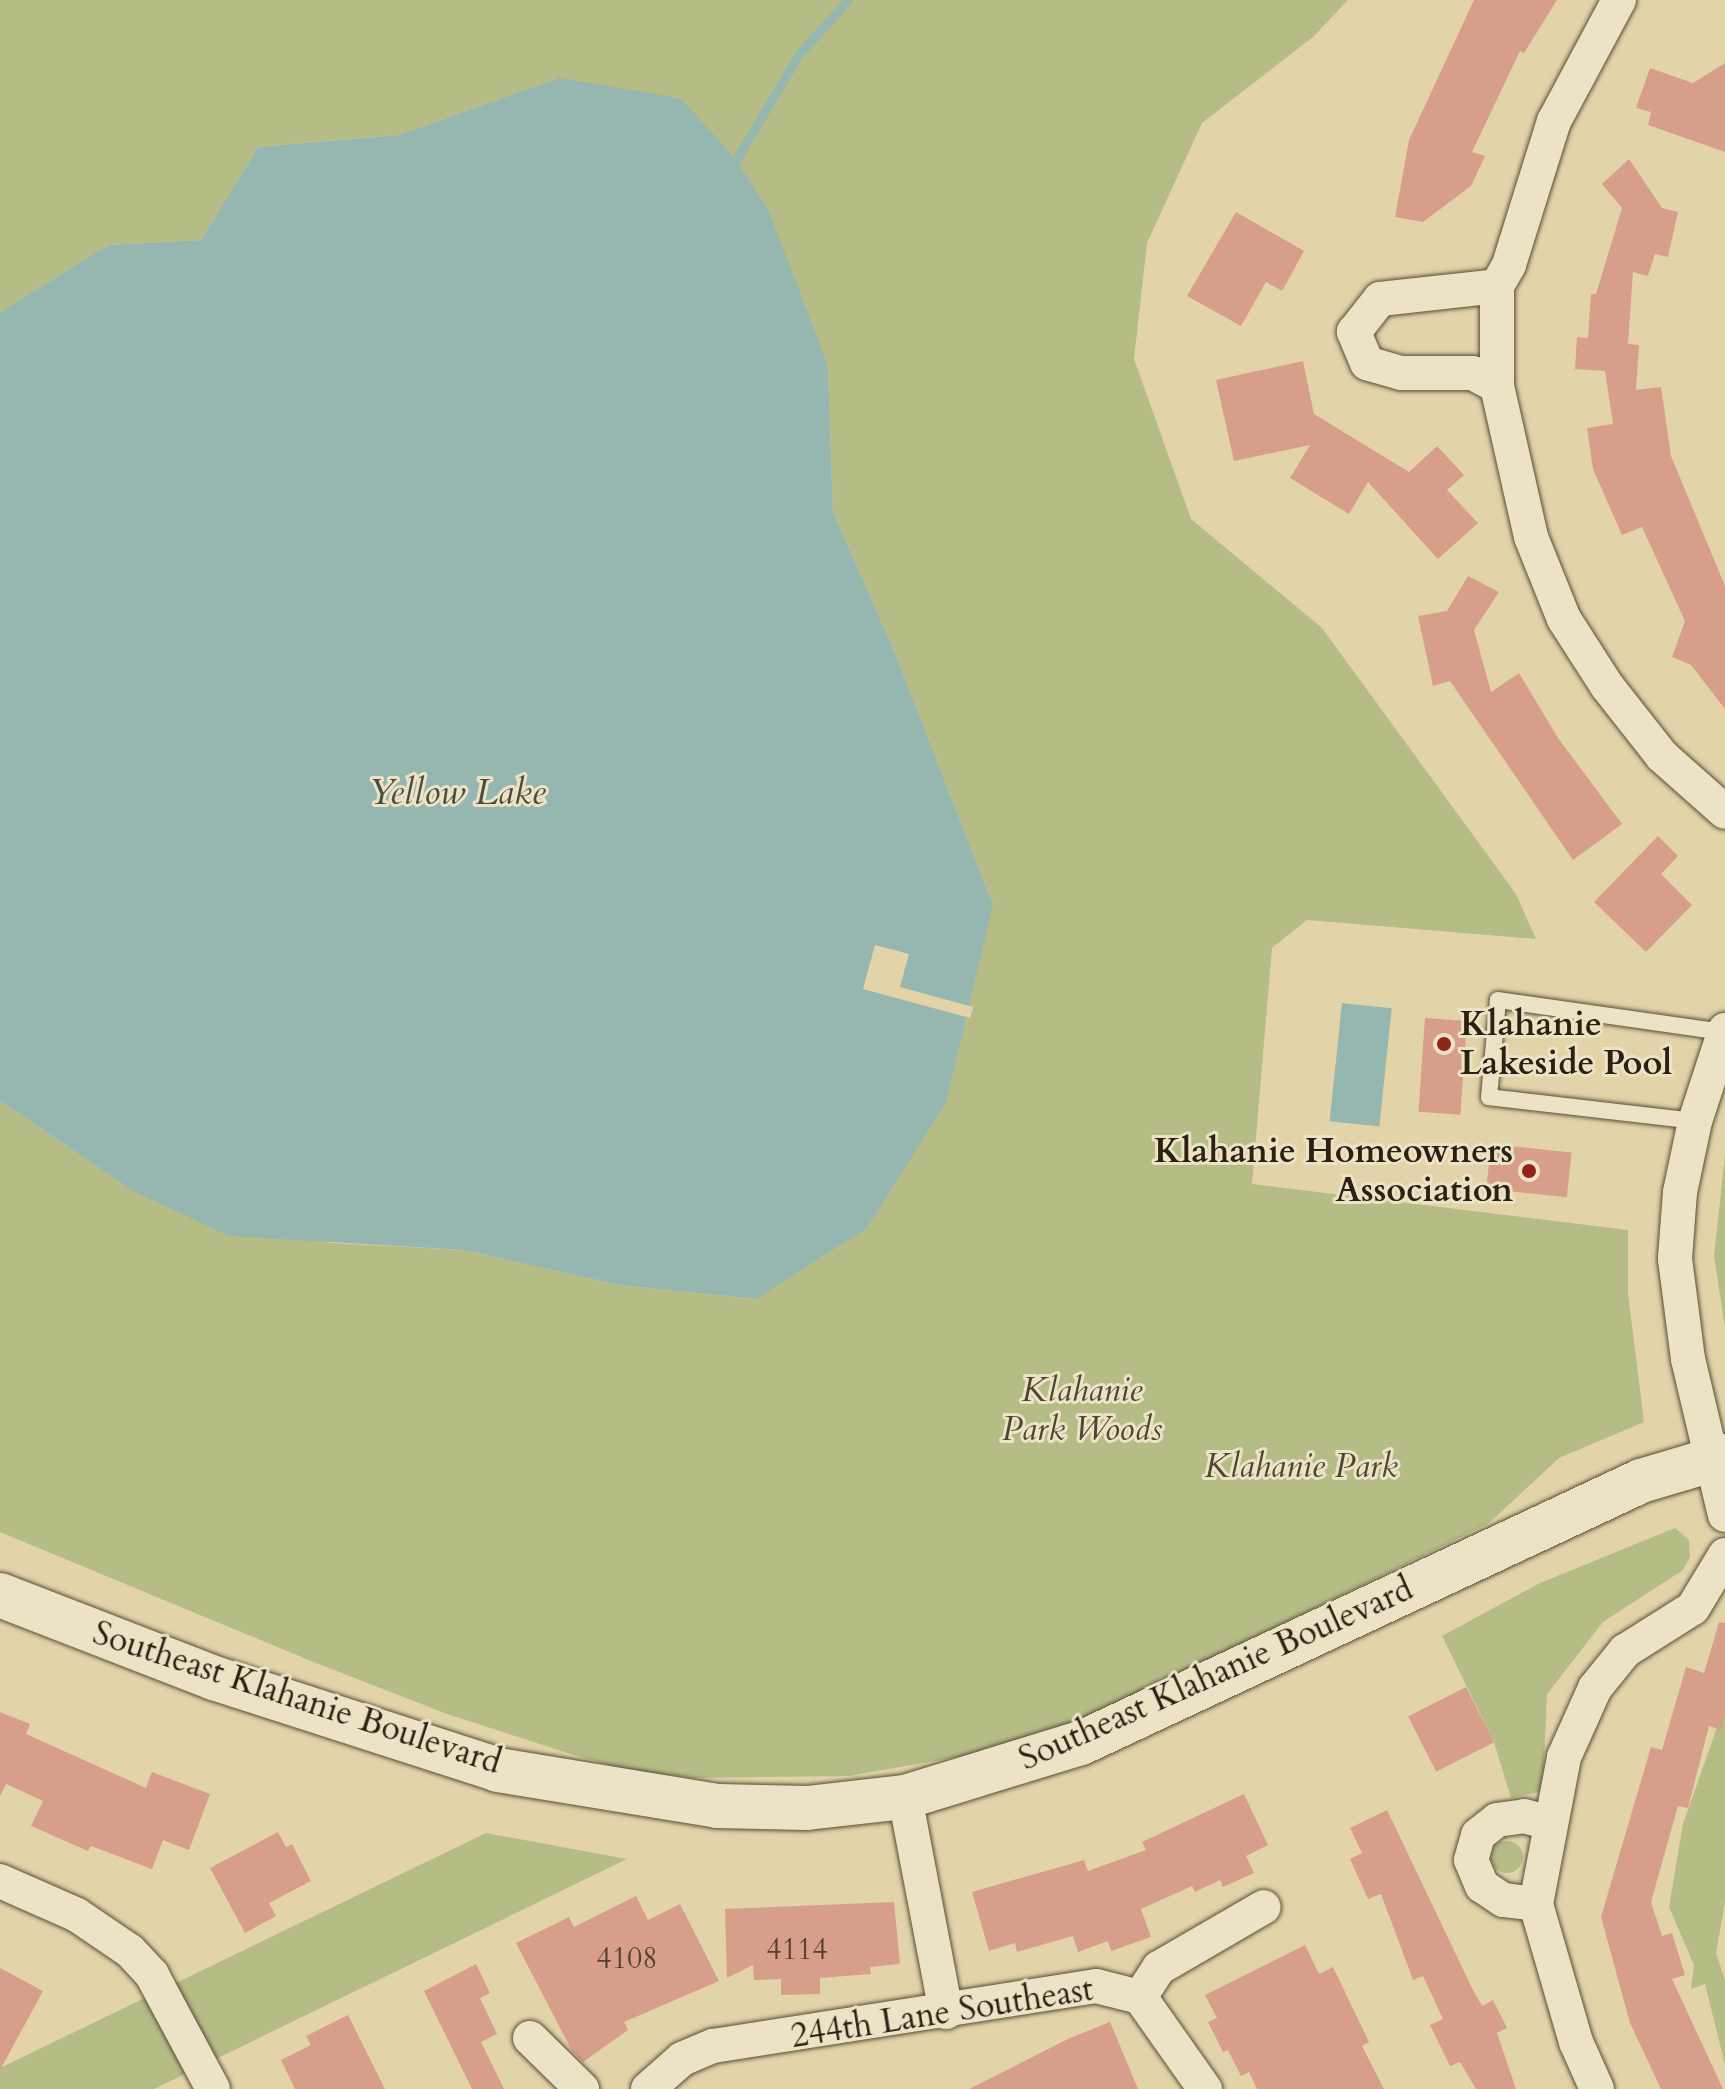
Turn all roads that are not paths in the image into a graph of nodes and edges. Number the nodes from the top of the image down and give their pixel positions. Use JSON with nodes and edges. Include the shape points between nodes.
{"nodes":[{"id":1,"x":1619,"y":0,"type":"edge"},
{"id":2,"x":1497,"y":286,"type":"junction"},
{"id":3,"x":1497,"y":386,"type":"junction"},
{"id":4,"x":1725,"y":812,"type":"edge"},
{"id":5,"x":1724,"y":1031,"type":"edge"},
{"id":6,"x":1695,"y":1121,"type":"junction"},
{"id":7,"x":1718,"y":1457,"type":"edge"},
{"id":8,"x":1725,"y":1515,"type":"edge"},
{"id":9,"x":1725,"y":1555,"type":"edge"},
{"id":10,"x":0,"y":1595,"type":"edge"},
{"id":11,"x":905,"y":1797,"type":"junction"},
{"id":12,"x":1550,"y":1823,"type":"junction"},
{"id":13,"x":0,"y":1881,"type":"edge"},
{"id":14,"x":1536,"y":1904,"type":"junction"},
{"id":15,"x":1264,"y":1907,"type":"dead end"},
{"id":16,"x":1140,"y":1997,"type":"junction"},
{"id":17,"x":946,"y":2012,"type":"junction"},
{"id":18,"x":530,"y":2038,"type":"dead end"},
{"id":19,"x":213,"y":2089,"type":"edge"},
{"id":20,"x":582,"y":2089,"type":"edge"},
{"id":21,"x":648,"y":2089,"type":"edge"},
{"id":22,"x":1205,"y":2089,"type":"edge"},
{"id":23,"x":1597,"y":2089,"type":"edge"}],
"edges":[{"from":1,"to":2,"type":"street","via":[[1554,121],[1509,265]]},
{"from":2,"to":3,"type":"street"},
{"from":2,"to":3,"type":"street","via":[[1380,299],[1354,332],[1367,363],[1401,373],[1473,373]]},
{"from":3,"to":4,"type":"street","via":[[1531,537],[1564,619],[1607,686],[1662,756]]},
{"from":5,"to":6,"type":"street"},
{"from":5,"to":6,"type":"lane","via":[[1498,1000],[1489,1097]]},
{"from":6,"to":7,"type":"street","via":[[1680,1192],[1677,1304]]},
{"from":7,"to":8,"type":"street"},
{"from":7,"to":11,"type":"street","name":"Southeast Klahanie Boulevard","via":[[1641,1481],[1081,1743]]},
{"from":9,"to":12,"type":"street","via":[[1693,1608],[1625,1651],[1595,1688],[1564,1757]]},
{"from":10,"to":11,"type":"street","name":"Southeast Klahanie Boulevard","via":[[214,1678],[498,1770],[717,1806],[807,1808]]},
{"from":11,"to":17,"type":"street"},
{"from":12,"to":14,"type":"street"},
{"from":12,"to":14,"type":"street","via":[[1524,1816],[1497,1820],[1478,1835],[1471,1860],[1482,1886],[1492,1893],[1503,1900]]},
{"from":13,"to":19,"type":"street","via":[[77,1915],[130,1951],[152,1975]]},
{"from":14,"to":23,"type":"street","via":[[1576,2042]]},
{"from":15,"to":16,"type":"street","name":"244th Lane Southeast","via":[[1159,1968]]},
{"from":16,"to":17,"type":"street","name":"244th Lane Southeast","via":[[1096,1986]]},
{"from":16,"to":22,"type":"street"},
{"from":17,"to":21,"type":"street","name":"244th Lane Southeast","via":[[713,2046],[682,2059]]},
{"from":18,"to":20,"type":"street"}]}
